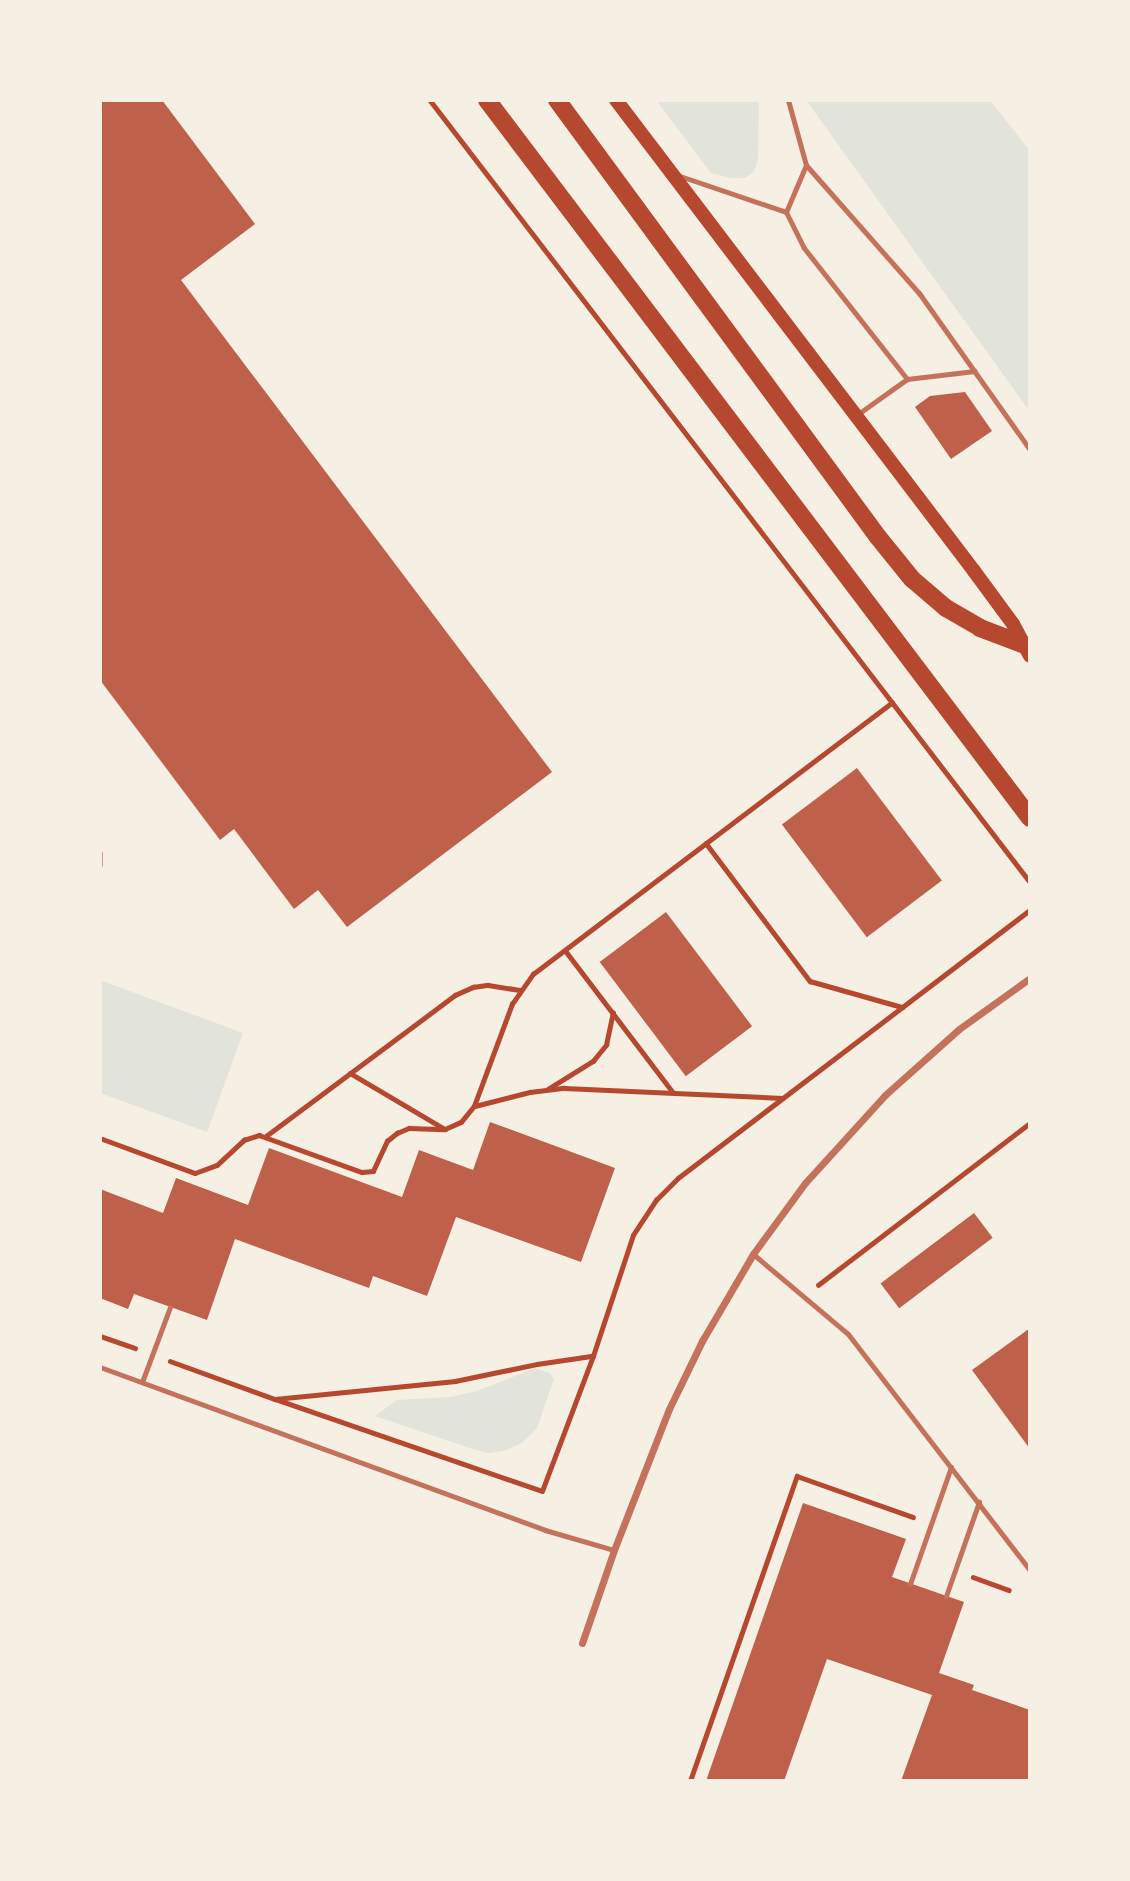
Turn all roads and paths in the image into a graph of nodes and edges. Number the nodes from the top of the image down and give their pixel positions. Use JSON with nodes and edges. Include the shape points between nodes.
{"nodes":[{"id":1,"x":430,"y":100,"type":"edge"},
{"id":2,"x":487,"y":100,"type":"edge"},
{"id":3,"x":557,"y":100,"type":"edge"},
{"id":4,"x":616,"y":100,"type":"edge"},
{"id":5,"x":788,"y":100,"type":"edge"},
{"id":6,"x":806,"y":165,"type":"junction"},
{"id":7,"x":672,"y":173,"type":"junction"},
{"id":8,"x":786,"y":212,"type":"junction"},
{"id":9,"x":975,"y":371,"type":"junction"},
{"id":10,"x":907,"y":379,"type":"junction"},
{"id":11,"x":856,"y":416,"type":"junction"},
{"id":12,"x":1030,"y":450,"type":"edge"},
{"id":13,"x":1030,"y":647,"type":"edge"},
{"id":14,"x":1030,"y":656,"type":"edge"},
{"id":15,"x":892,"y":702,"type":"junction"},
{"id":16,"x":1017,"y":802,"type":"junction"},
{"id":17,"x":1030,"y":818,"type":"edge"},
{"id":18,"x":1030,"y":826,"type":"edge"},
{"id":19,"x":706,"y":843,"type":"junction"},
{"id":20,"x":100,"y":853,"type":"edge"},
{"id":21,"x":100,"y":865,"type":"edge"},
{"id":22,"x":1030,"y":882,"type":"edge"},
{"id":23,"x":1030,"y":910,"type":"edge"},
{"id":24,"x":565,"y":950,"type":"junction"},
{"id":25,"x":1030,"y":978,"type":"edge"},
{"id":26,"x":520,"y":990,"type":"junction"},
{"id":27,"x":903,"y":1007,"type":"junction"},
{"id":28,"x":613,"y":1013,"type":"junction"},
{"id":29,"x":350,"y":1073,"type":"junction"},
{"id":30,"x":547,"y":1089,"type":"junction"},
{"id":31,"x":673,"y":1092,"type":"junction"},
{"id":32,"x":783,"y":1098,"type":"junction"},
{"id":33,"x":474,"y":1106,"type":"junction"},
{"id":34,"x":1030,"y":1122,"type":"edge"},
{"id":35,"x":444,"y":1129,"type":"junction"},
{"id":36,"x":266,"y":1137,"type":"junction"},
{"id":37,"x":100,"y":1138,"type":"edge"},
{"id":38,"x":754,"y":1254,"type":"junction"},
{"id":39,"x":803,"y":1296,"type":"junction"},
{"id":40,"x":170,"y":1307,"type":"dead end"},
{"id":41,"x":100,"y":1336,"type":"edge"},
{"id":42,"x":153,"y":1355,"type":"junction"},
{"id":43,"x":593,"y":1356,"type":"junction"},
{"id":44,"x":100,"y":1367,"type":"edge"},
{"id":45,"x":142,"y":1382,"type":"junction"},
{"id":46,"x":275,"y":1399,"type":"junction"},
{"id":47,"x":951,"y":1467,"type":"junction"},
{"id":48,"x":979,"y":1502,"type":"junction"},
{"id":49,"x":932,"y":1524,"type":"junction"},
{"id":50,"x":614,"y":1550,"type":"junction"},
{"id":51,"x":1030,"y":1570,"type":"edge"},
{"id":52,"x":910,"y":1584,"type":"dead end"},
{"id":53,"x":946,"y":1596,"type":"dead end"},
{"id":54,"x":582,"y":1643,"type":"dead end"},
{"id":55,"x":690,"y":1781,"type":"edge"}],
"edges":[{"from":1,"to":15,"type":"path"},
{"from":2,"to":16,"type":"main road"},
{"from":3,"to":13,"type":"main road","via":[[912,579],[946,608],[980,628]]},
{"from":4,"to":7,"type":"main road"},
{"from":5,"to":6,"type":"lane"},
{"from":6,"to":8,"type":"lane"},
{"from":6,"to":9,"type":"lane","via":[[919,293]]},
{"from":7,"to":8,"type":"lane"},
{"from":7,"to":11,"type":"main road"},
{"from":8,"to":10,"type":"lane","via":[[804,248]]},
{"from":9,"to":10,"type":"lane"},
{"from":9,"to":12,"type":"lane"},
{"from":10,"to":11,"type":"lane"},
{"from":11,"to":14,"type":"main road","via":[[1005,614]]},
{"from":15,"to":19,"type":"path"},
{"from":15,"to":22,"type":"path"},
{"from":16,"to":17,"type":"main road"},
{"from":16,"to":18,"type":"main road"},
{"from":19,"to":24,"type":"path"},
{"from":19,"to":27,"type":"path","via":[[810,981]]},
{"from":20,"to":21,"type":"path"},
{"from":23,"to":27,"type":"path"},
{"from":24,"to":26,"type":"path"},
{"from":24,"to":28,"type":"path"},
{"from":25,"to":38,"type":"street","via":[[959,1028],[885,1095],[806,1183]]},
{"from":26,"to":29,"type":"path","via":[[488,985],[454,995]]},
{"from":26,"to":33,"type":"path"},
{"from":27,"to":32,"type":"path"},
{"from":28,"to":30,"type":"path","via":[[606,1045],[593,1061]]},
{"from":28,"to":31,"type":"path"},
{"from":29,"to":35,"type":"path"},
{"from":29,"to":36,"type":"path"},
{"from":30,"to":31,"type":"path"},
{"from":30,"to":33,"type":"path"},
{"from":31,"to":32,"type":"path"},
{"from":32,"to":43,"type":"path","via":[[678,1178],[643,1216]]},
{"from":33,"to":35,"type":"path","via":[[461,1122]]},
{"from":34,"to":39,"type":"path"},
{"from":35,"to":36,"type":"path","via":[[409,1128],[397,1133],[387,1141],[378,1166],[368,1173]]},
{"from":36,"to":37,"type":"path","via":[[244,1140],[217,1165],[195,1173]]},
{"from":38,"to":39,"type":"lane"},
{"from":38,"to":50,"type":"street","via":[[702,1341],[669,1409]]},
{"from":39,"to":47,"type":"lane","via":[[848,1334]]},
{"from":40,"to":42,"type":"lane"},
{"from":41,"to":42,"type":"path"},
{"from":42,"to":45,"type":"lane"},
{"from":42,"to":46,"type":"path"},
{"from":43,"to":46,"type":"path","via":[[455,1381]]},
{"from":43,"to":46,"type":"path","via":[[541,1491]]},
{"from":44,"to":45,"type":"lane"},
{"from":45,"to":50,"type":"lane","via":[[545,1530]]},
{"from":47,"to":48,"type":"lane"},
{"from":47,"to":49,"type":"lane"},
{"from":48,"to":51,"type":"lane"},
{"from":48,"to":53,"type":"lane"},
{"from":49,"to":52,"type":"lane"},
{"from":49,"to":55,"type":"path","via":[[796,1476]]},
{"from":50,"to":54,"type":"street"}]}
